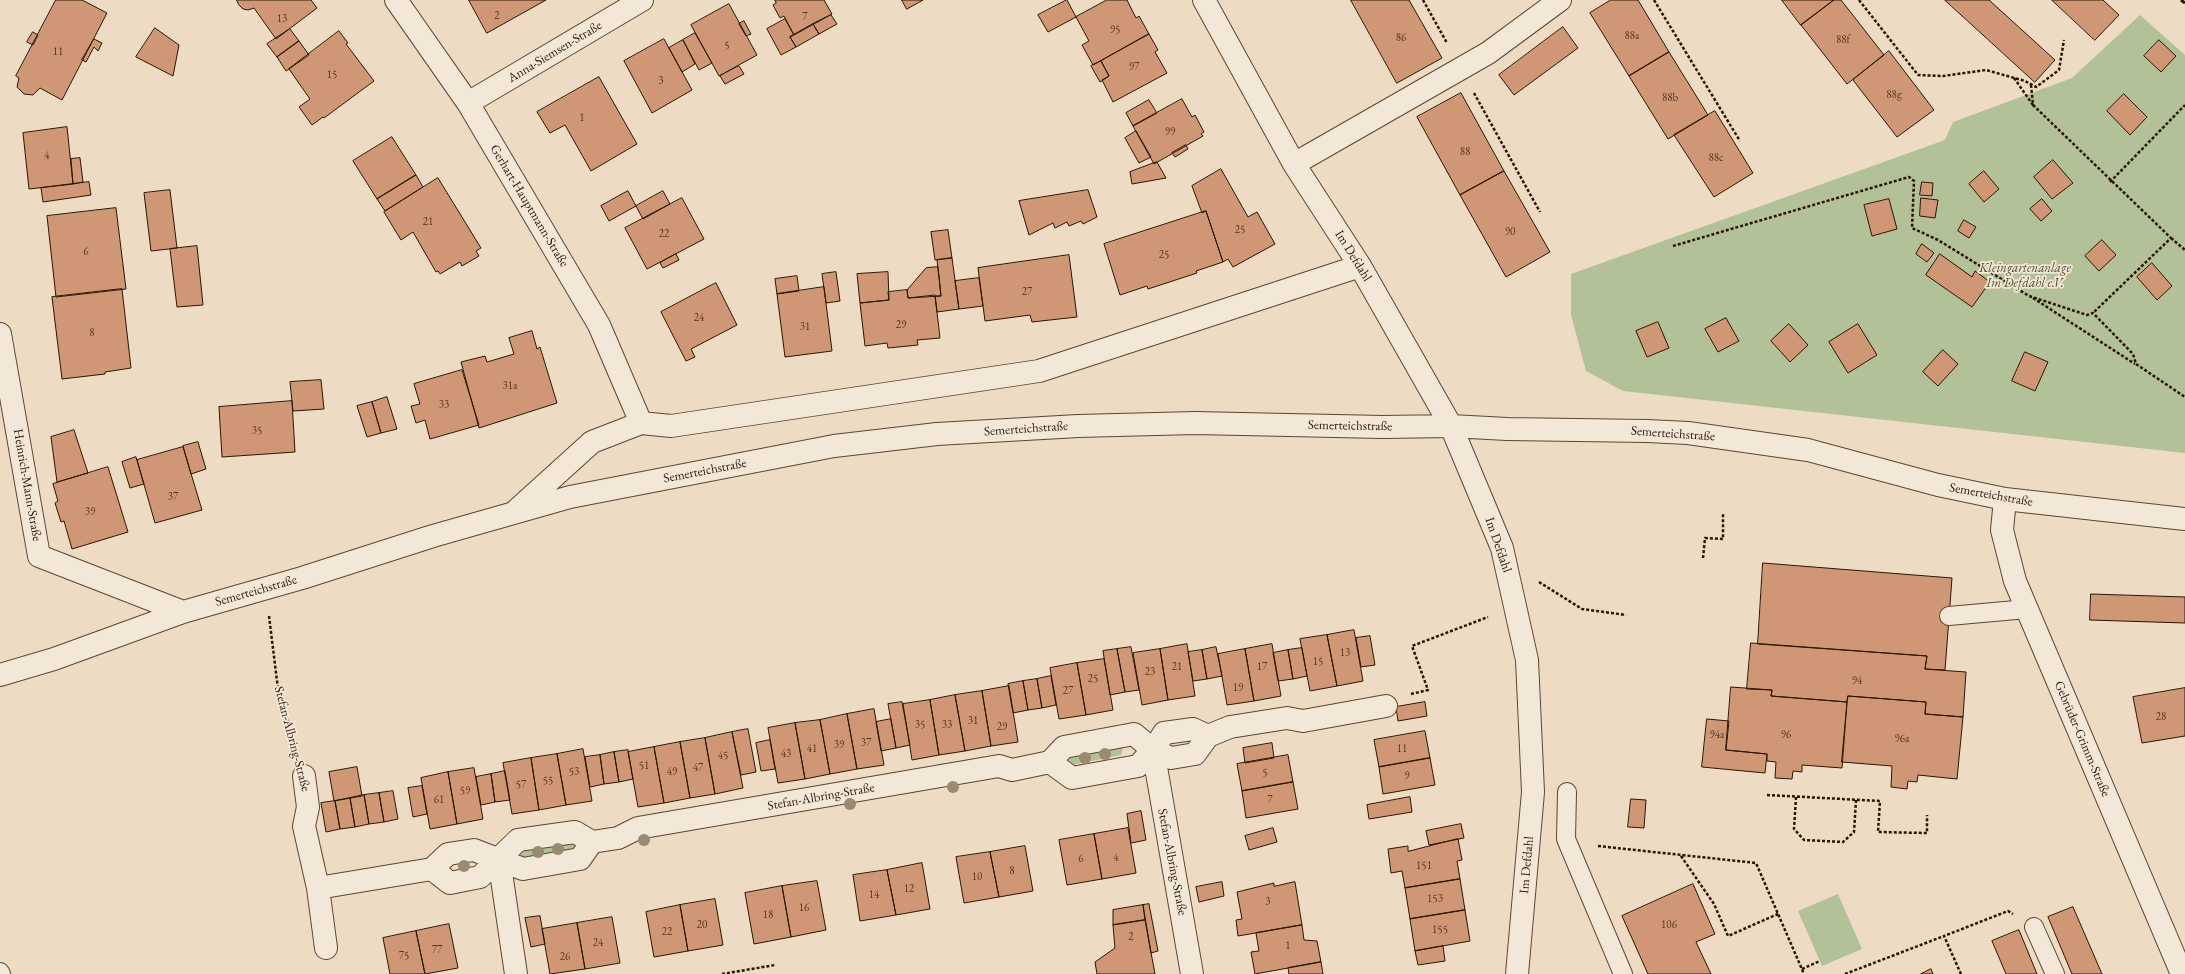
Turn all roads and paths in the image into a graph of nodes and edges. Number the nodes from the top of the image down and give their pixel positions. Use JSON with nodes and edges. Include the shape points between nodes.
{"nodes":[{"id":1,"x":396,"y":0,"type":"edge"},
{"id":2,"x":642,"y":0,"type":"edge"},
{"id":3,"x":1204,"y":0,"type":"edge"},
{"id":4,"x":1423,"y":0,"type":"edge"},
{"id":5,"x":1560,"y":0,"type":"edge"},
{"id":6,"x":1654,"y":0,"type":"edge"},
{"id":7,"x":1859,"y":0,"type":"edge"},
{"id":8,"x":2064,"y":40,"type":"dead end"},
{"id":9,"x":1461,"y":69,"type":"junction"},
{"id":10,"x":2013,"y":77,"type":"junction"},
{"id":11,"x":2031,"y":85,"type":"junction"},
{"id":12,"x":468,"y":103,"type":"junction"},
{"id":13,"x":2033,"y":105,"type":"junction"},
{"id":14,"x":2185,"y":105,"type":"edge"},
{"id":15,"x":1740,"y":141,"type":"dead end"},
{"id":16,"x":1294,"y":164,"type":"junction"},
{"id":17,"x":2110,"y":182,"type":"junction"},
{"id":18,"x":1540,"y":212,"type":"dead end"},
{"id":19,"x":2170,"y":238,"type":"junction"},
{"id":20,"x":1673,"y":246,"type":"dead end"},
{"id":21,"x":2185,"y":250,"type":"edge"},
{"id":22,"x":1360,"y":266,"type":"junction"},
{"id":23,"x":2028,"y":295,"type":"junction"},
{"id":24,"x":2093,"y":313,"type":"junction"},
{"id":25,"x":0,"y":334,"type":"edge"},
{"id":26,"x":2136,"y":364,"type":"junction"},
{"id":27,"x":2185,"y":397,"type":"edge"},
{"id":28,"x":641,"y":423,"type":"junction"},
{"id":29,"x":1451,"y":426,"type":"junction"},
{"id":30,"x":2005,"y":499,"type":"junction"},
{"id":31,"x":514,"y":512,"type":"junction"},
{"id":32,"x":1723,"y":512,"type":"dead end"},
{"id":33,"x":2185,"y":519,"type":"edge"},
{"id":34,"x":1703,"y":558,"type":"dead end"},
{"id":35,"x":1537,"y":581,"type":"dead end"},
{"id":36,"x":265,"y":588,"type":"junction"},
{"id":37,"x":1515,"y":607,"type":"junction"},
{"id":38,"x":2027,"y":609,"type":"junction"},
{"id":39,"x":183,"y":612,"type":"junction"},
{"id":40,"x":1626,"y":615,"type":"dead end"},
{"id":41,"x":1949,"y":616,"type":"dead end"},
{"id":42,"x":0,"y":675,"type":"edge"},
{"id":43,"x":1386,"y":706,"type":"joint"},
{"id":44,"x":1153,"y":750,"type":"junction"},
{"id":45,"x":1050,"y":762,"type":"junction"},
{"id":46,"x":304,"y":776,"type":"joint"},
{"id":47,"x":1567,"y":792,"type":"dead end"},
{"id":48,"x":1767,"y":795,"type":"dead end"},
{"id":49,"x":1796,"y":797,"type":"junction"},
{"id":50,"x":1856,"y":800,"type":"junction"},
{"id":51,"x":1927,"y":816,"type":"dead end"},
{"id":52,"x":592,"y":842,"type":"junction"},
{"id":53,"x":1568,"y":844,"type":"junction"},
{"id":54,"x":1681,"y":856,"type":"junction"},
{"id":55,"x":499,"y":859,"type":"junction"},
{"id":56,"x":318,"y":888,"type":"junction"},
{"id":57,"x":1778,"y":914,"type":"junction"},
{"id":58,"x":2034,"y":927,"type":"joint"},
{"id":59,"x":1944,"y":936,"type":"junction"},
{"id":60,"x":326,"y":948,"type":"dead end"},
{"id":61,"x":1820,"y":961,"type":"dead end"},
{"id":62,"x":775,"y":965,"type":"dead end"},
{"id":63,"x":1802,"y":969,"type":"junction"},
{"id":64,"x":516,"y":974,"type":"edge"},
{"id":65,"x":722,"y":974,"type":"edge"},
{"id":66,"x":1192,"y":974,"type":"edge"},
{"id":67,"x":1517,"y":974,"type":"edge"},
{"id":68,"x":1623,"y":974,"type":"edge"},
{"id":69,"x":1804,"y":974,"type":"edge"},
{"id":70,"x":1845,"y":974,"type":"edge"},
{"id":71,"x":1961,"y":974,"type":"edge"},
{"id":72,"x":2055,"y":974,"type":"edge"},
{"id":73,"x":2182,"y":974,"type":"edge"}],
"edges":[{"from":1,"to":12,"type":"street","name":"Gerhart-Hauptmann-Straße"},
{"from":2,"to":12,"type":"street","name":"Anna-Siemsen-Straße"},
{"from":3,"to":16,"type":"street","name":"Im Defdahl"},
{"from":4,"to":9,"type":"path"},
{"from":5,"to":9,"type":"street","via":[[1488,53]]},
{"from":6,"to":15,"type":"path"},
{"from":7,"to":10,"type":"path","via":[[1918,75],[1943,76],[1986,70]]},
{"from":8,"to":11,"type":"path","via":[[2059,70],[2036,87]]},
{"from":9,"to":16,"type":"street"},
{"from":9,"to":18,"type":"path"},
{"from":10,"to":11,"type":"path"},
{"from":10,"to":13,"type":"path"},
{"from":11,"to":13,"type":"path"},
{"from":12,"to":28,"type":"street","name":"Gerhart-Hauptmann-Straße","via":[[599,324]]},
{"from":13,"to":17,"type":"path"},
{"from":14,"to":17,"type":"path"},
{"from":16,"to":22,"type":"street","name":"Im Defdahl"},
{"from":17,"to":19,"type":"path"},
{"from":19,"to":21,"type":"path"},
{"from":19,"to":24,"type":"path"},
{"from":20,"to":23,"type":"path","via":[[1909,177],[1914,181],[1912,228],[1938,240]]},
{"from":22,"to":28,"type":"street","name":"Semerteichstraße","via":[[1039,371],[671,426]]},
{"from":22,"to":29,"type":"street","name":"Im Defdahl"},
{"from":23,"to":24,"type":"path","via":[[2087,316]]},
{"from":23,"to":26,"type":"path"},
{"from":24,"to":26,"type":"path","via":[[2133,354]]},
{"from":25,"to":39,"type":"street","name":"Heinrich-Mann-Straße","via":[[39,556]]},
{"from":26,"to":27,"type":"path"},
{"from":28,"to":31,"type":"street","name":"Semerteichstraße","via":[[592,442]]},
{"from":29,"to":30,"type":"street","name":"Semerteichstraße","via":[[1688,433],[1808,450],[1938,485]]},
{"from":29,"to":31,"type":"street","name":"Semerteichstraße","via":[[1195,423],[937,434],[834,446],[570,497]]},
{"from":29,"to":37,"type":"street","name":"Im Defdahl","via":[[1502,548]]},
{"from":30,"to":33,"type":"street","name":"Semerteichstraße"},
{"from":30,"to":38,"type":"street","name":"Gebrüder-Grimm-Straße","via":[[2002,530],[2014,581]]},
{"from":31,"to":36,"type":"street","name":"Semerteichstraße"},
{"from":32,"to":34,"type":"path","via":[[1723,539],[1704,538]]},
{"from":35,"to":40,"type":"path","via":[[1582,609]]},
{"from":36,"to":39,"type":"street","name":"Semerteichstraße"},
{"from":36,"to":46,"type":"path","name":"Stefan-Albring-Straße","via":[[278,689]]},
{"from":37,"to":43,"type":"path","via":[[1412,646],[1428,690],[1391,698]]},
{"from":37,"to":67,"type":"street","name":"Im Defdahl","via":[[1527,660],[1533,792]]},
{"from":38,"to":41,"type":"lane"},
{"from":38,"to":73,"type":"street","name":"Gebrüder-Grimm-Straße"},
{"from":39,"to":42,"type":"street","name":"Semerteichstraße","via":[[54,659]]},
{"from":43,"to":44,"type":"street","via":[[1303,721],[1287,718],[1230,727],[1208,736],[1195,754],[1171,758]]},
{"from":44,"to":45,"type":"street","via":[[1138,766],[1072,778]]},
{"from":44,"to":45,"type":"street","via":[[1134,734],[1064,747]]},
{"from":44,"to":66,"type":"street","name":"Stefan-Albring-Straße"},
{"from":45,"to":52,"type":"street","name":"Stefan-Albring-Straße","via":[[1012,770],[998,766],[944,774],[638,828],[618,838]]},
{"from":46,"to":56,"type":"street","name":"Stefan-Albring-Straße","via":[[308,807],[304,826]]},
{"from":47,"to":53,"type":"lane"},
{"from":48,"to":49,"type":"path"},
{"from":49,"to":50,"type":"path"},
{"from":49,"to":50,"type":"path","via":[[1794,829],[1804,840],[1843,842],[1854,832]]},
{"from":50,"to":51,"type":"path","via":[[1880,801],[1878,832],[1927,833]]},
{"from":52,"to":55,"type":"street","via":[[580,858],[523,869]]},
{"from":52,"to":55,"type":"street","via":[[575,832],[518,840]]},
{"from":53,"to":54,"type":"path"},
{"from":53,"to":68,"type":"lane"},
{"from":54,"to":57,"type":"path","via":[[1756,863]]},
{"from":54,"to":57,"type":"path","via":[[1714,904],[1728,936]]},
{"from":55,"to":56,"type":"street","via":[[474,850],[448,854],[432,869]]},
{"from":55,"to":64,"type":"street"},
{"from":56,"to":60,"type":"street","name":"Stefan-Albring-Straße"},
{"from":57,"to":63,"type":"path"},
{"from":58,"to":59,"type":"path","via":[[2008,911]]},
{"from":58,"to":72,"type":"lane"},
{"from":59,"to":70,"type":"path"},
{"from":59,"to":71,"type":"path"},
{"from":61,"to":63,"type":"path"},
{"from":62,"to":65,"type":"path"},
{"from":63,"to":69,"type":"path"}]}
